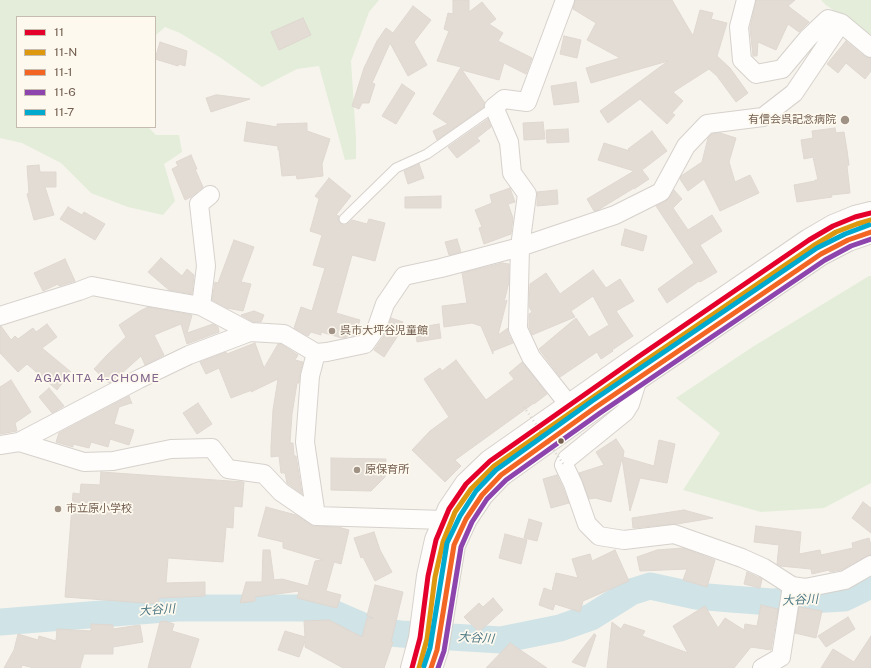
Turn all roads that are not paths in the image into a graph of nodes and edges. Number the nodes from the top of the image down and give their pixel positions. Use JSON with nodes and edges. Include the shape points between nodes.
{"nodes":[{"id":1,"x":565,"y":0,"type":"edge"},
{"id":2,"x":746,"y":0,"type":"edge"},
{"id":3,"x":842,"y":23,"type":"junction"},
{"id":4,"x":871,"y":48,"type":"edge"},
{"id":5,"x":494,"y":107,"type":"junction"},
{"id":6,"x":210,"y":195,"type":"dead end"},
{"id":7,"x":871,"y":214,"type":"edge"},
{"id":8,"x":344,"y":219,"type":"dead end"},
{"id":9,"x":871,"y":232,"type":"edge"},
{"id":10,"x":520,"y":247,"type":"junction"},
{"id":11,"x":201,"y":306,"type":"junction"},
{"id":12,"x":0,"y":316,"type":"edge"},
{"id":13,"x":250,"y":332,"type":"junction"},
{"id":14,"x":316,"y":353,"type":"junction"},
{"id":15,"x":638,"y":378,"type":"junction"},
{"id":16,"x":569,"y":405,"type":"junction"},
{"id":17,"x":19,"y":442,"type":"junction"},
{"id":18,"x":0,"y":445,"type":"edge"},
{"id":19,"x":316,"y":516,"type":"junction"},
{"id":20,"x":444,"y":520,"type":"junction"},
{"id":21,"x":871,"y":565,"type":"edge"},
{"id":22,"x":792,"y":586,"type":"junction"},
{"id":23,"x":425,"y":635,"type":"dead end"},
{"id":24,"x":782,"y":662,"type":"edge"},
{"id":25,"x":412,"y":668,"type":"edge"},
{"id":26,"x":426,"y":668,"type":"edge"},
{"id":27,"x":431,"y":668,"type":"edge"},
{"id":28,"x":762,"y":668,"type":"edge"}],
"edges":[{"from":1,"to":5,"type":"street","via":[[528,102],[504,98]]},
{"from":2,"to":3,"type":"street","via":[[739,27],[742,60],[756,74],[782,69],[828,19]]},
{"from":3,"to":4,"type":"street"},
{"from":3,"to":10,"type":"street","via":[[794,93],[763,117],[707,124],[686,146],[661,192],[615,215]]},
{"from":5,"to":8,"type":"lane","via":[[427,154],[396,168]]},
{"from":5,"to":10,"type":"street","via":[[509,142],[512,173],[527,194]]},
{"from":6,"to":11,"type":"street","via":[[199,204],[206,266]]},
{"from":7,"to":16,"type":"street","via":[[833,226],[809,240]]},
{"from":9,"to":15,"type":"street","via":[[821,254]]},
{"from":10,"to":14,"type":"street","via":[[404,276],[385,304],[377,327],[365,344]]},
{"from":10,"to":16,"type":"street","via":[[518,329],[531,357]]},
{"from":11,"to":12,"type":"street","via":[[92,286]]},
{"from":11,"to":13,"type":"street"},
{"from":13,"to":14,"type":"street","via":[[284,334]]},
{"from":13,"to":17,"type":"street","via":[[189,355]]},
{"from":14,"to":19,"type":"street","via":[[310,376],[305,442]]},
{"from":15,"to":22,"type":"street","via":[[625,412],[567,459],[564,465],[587,524],[599,536],[624,540],[674,534],[742,558],[764,568]]},
{"from":15,"to":27,"type":"street","via":[[501,475],[482,495],[454,544],[437,650]]},
{"from":16,"to":20,"type":"street","via":[[490,461],[466,484]]},
{"from":17,"to":18,"type":"street"},
{"from":17,"to":19,"type":"street","via":[[84,462],[114,461],[171,449],[212,448],[228,469],[264,474],[281,492]]},
{"from":19,"to":20,"type":"street"},
{"from":20,"to":25,"type":"street","via":[[436,540],[428,576],[420,638]]},
{"from":21,"to":22,"type":"street","via":[[845,580],[805,588]]},
{"from":22,"to":24,"type":"street"},
{"from":23,"to":26,"type":"street","via":[[429,655]]},
{"from":24,"to":28,"type":"street"}]}
